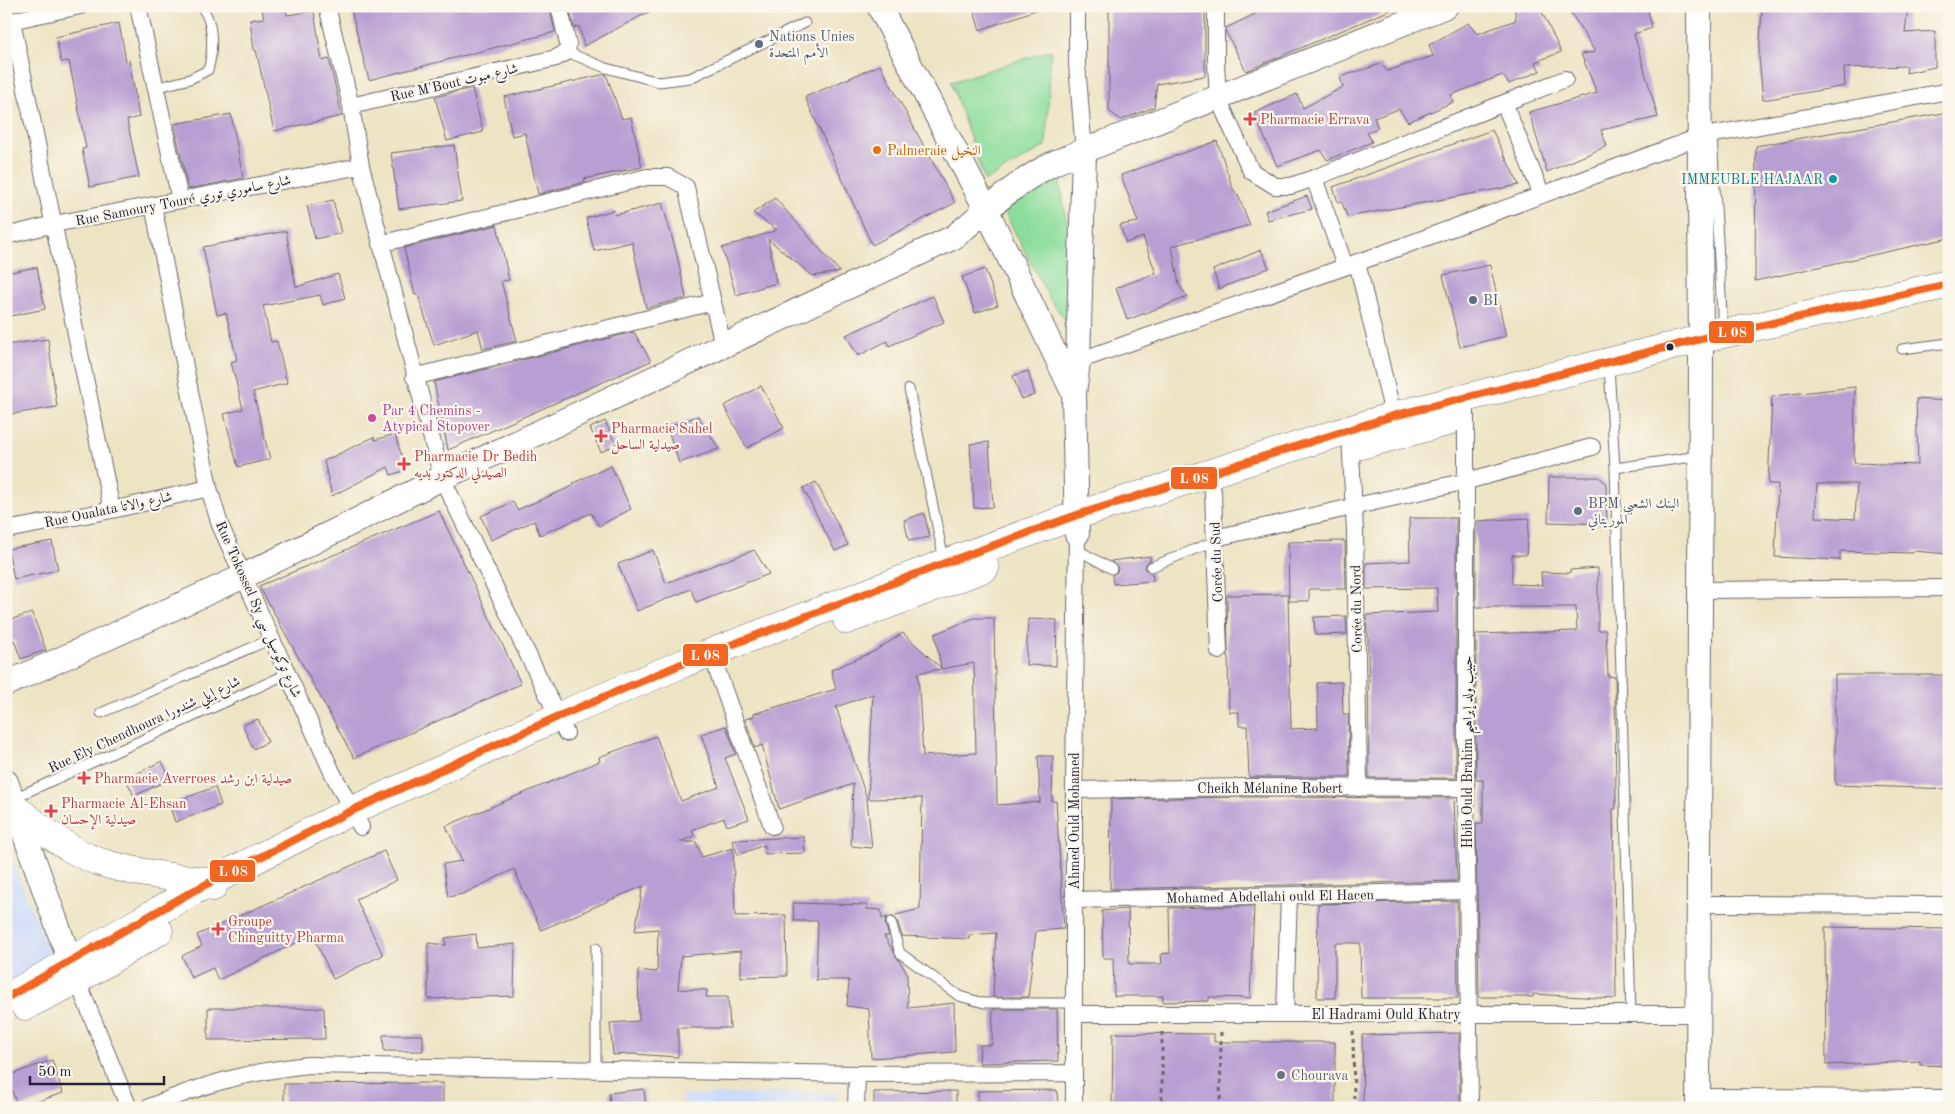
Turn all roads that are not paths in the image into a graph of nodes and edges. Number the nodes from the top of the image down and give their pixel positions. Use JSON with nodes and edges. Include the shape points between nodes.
{"nodes":[{"id":1,"x":80,"y":6,"type":"edge"},
{"id":2,"x":139,"y":6,"type":"edge"},
{"id":3,"x":200,"y":6,"type":"edge"},
{"id":4,"x":327,"y":6,"type":"edge"},
{"id":5,"x":559,"y":6,"type":"edge"},
{"id":6,"x":879,"y":6,"type":"edge"},
{"id":7,"x":1077,"y":6,"type":"edge"},
{"id":8,"x":1216,"y":6,"type":"edge"},
{"id":9,"x":1446,"y":6,"type":"edge"},
{"id":10,"x":1699,"y":6,"type":"edge"},
{"id":11,"x":9,"y":21,"type":"edge"},
{"id":12,"x":805,"y":23,"type":"dead end"},
{"id":13,"x":562,"y":55,"type":"junction"},
{"id":14,"x":1565,"y":79,"type":"dead end"},
{"id":15,"x":156,"y":88,"type":"junction"},
{"id":16,"x":1949,"y":91,"type":"edge"},
{"id":17,"x":1218,"y":98,"type":"junction"},
{"id":18,"x":1504,"y":103,"type":"junction"},
{"id":19,"x":351,"y":106,"type":"junction"},
{"id":20,"x":1706,"y":136,"type":"junction"},
{"id":21,"x":1084,"y":152,"type":"junction"},
{"id":22,"x":361,"y":166,"type":"junction"},
{"id":23,"x":1314,"y":178,"type":"junction"},
{"id":24,"x":1542,"y":195,"type":"junction"},
{"id":25,"x":180,"y":200,"type":"junction"},
{"id":26,"x":153,"y":205,"type":"junction"},
{"id":27,"x":986,"y":209,"type":"junction"},
{"id":28,"x":54,"y":224,"type":"junction"},
{"id":29,"x":6,"y":236,"type":"edge"},
{"id":30,"x":380,"y":244,"type":"junction"},
{"id":31,"x":1351,"y":264,"type":"junction"},
{"id":32,"x":1949,"y":284,"type":"edge"},
{"id":33,"x":1949,"y":300,"type":"edge"},
{"id":34,"x":713,"y":302,"type":"junction"},
{"id":35,"x":1708,"y":343,"type":"junction"},
{"id":36,"x":1949,"y":343,"type":"edge"},
{"id":37,"x":723,"y":345,"type":"junction"},
{"id":38,"x":1902,"y":349,"type":"dead end"},
{"id":39,"x":1078,"y":361,"type":"junction"},
{"id":40,"x":1610,"y":372,"type":"junction"},
{"id":41,"x":414,"y":377,"type":"junction"},
{"id":42,"x":909,"y":390,"type":"dead end"},
{"id":43,"x":1074,"y":394,"type":"junction"},
{"id":44,"x":1467,"y":407,"type":"junction"},
{"id":45,"x":1395,"y":426,"type":"junction"},
{"id":46,"x":1351,"y":439,"type":"junction"},
{"id":47,"x":1592,"y":447,"type":"dead end"},
{"id":48,"x":1700,"y":455,"type":"junction"},
{"id":49,"x":1615,"y":468,"type":"junction"},
{"id":50,"x":442,"y":478,"type":"junction"},
{"id":51,"x":1467,"y":481,"type":"junction"},
{"id":52,"x":1211,"y":483,"type":"junction"},
{"id":53,"x":209,"y":488,"type":"junction"},
{"id":54,"x":1354,"y":505,"type":"junction"},
{"id":55,"x":112,"y":510,"type":"junction"},
{"id":56,"x":6,"y":530,"type":"edge"},
{"id":57,"x":1077,"y":533,"type":"junction"},
{"id":58,"x":1215,"y":539,"type":"junction"},
{"id":59,"x":945,"y":563,"type":"junction"},
{"id":60,"x":1151,"y":567,"type":"dead end"},
{"id":61,"x":1112,"y":569,"type":"dead end"},
{"id":62,"x":242,"y":577,"type":"junction"},
{"id":63,"x":1949,"y":588,"type":"edge"},
{"id":64,"x":1700,"y":590,"type":"junction"},
{"id":65,"x":271,"y":639,"type":"junction"},
{"id":66,"x":1219,"y":651,"type":"dead end"},
{"id":67,"x":717,"y":670,"type":"junction"},
{"id":68,"x":287,"y":674,"type":"junction"},
{"id":69,"x":6,"y":684,"type":"edge"},
{"id":70,"x":102,"y":713,"type":"dead end"},
{"id":71,"x":562,"y":725,"type":"junction"},
{"id":72,"x":1359,"y":788,"type":"junction"},
{"id":73,"x":1466,"y":788,"type":"junction"},
{"id":74,"x":1074,"y":790,"type":"junction"},
{"id":75,"x":11,"y":797,"type":"edge"},
{"id":76,"x":356,"y":819,"type":"junction"},
{"id":77,"x":772,"y":826,"type":"dead end"},
{"id":78,"x":214,"y":889,"type":"junction"},
{"id":79,"x":1467,"y":891,"type":"junction"},
{"id":80,"x":1289,"y":895,"type":"junction"},
{"id":81,"x":1074,"y":900,"type":"junction"},
{"id":82,"x":1699,"y":904,"type":"junction"},
{"id":83,"x":1949,"y":905,"type":"edge"},
{"id":84,"x":891,"y":922,"type":"dead end"},
{"id":85,"x":596,"y":948,"type":"dead end"},
{"id":86,"x":73,"y":970,"type":"junction"},
{"id":87,"x":6,"y":998,"type":"edge"},
{"id":88,"x":1074,"y":1009,"type":"junction"},
{"id":89,"x":1285,"y":1014,"type":"junction"},
{"id":90,"x":1470,"y":1014,"type":"junction"},
{"id":91,"x":1631,"y":1014,"type":"junction"},
{"id":92,"x":1698,"y":1014,"type":"junction"},
{"id":93,"x":6,"y":1015,"type":"edge"},
{"id":94,"x":596,"y":1070,"type":"junction"},
{"id":95,"x":1074,"y":1073,"type":"junction"},
{"id":96,"x":857,"y":1074,"type":"junction"},
{"id":97,"x":1949,"y":1098,"type":"edge"},
{"id":98,"x":1698,"y":1102,"type":"edge"},
{"id":99,"x":129,"y":1108,"type":"edge"},
{"id":100,"x":147,"y":1108,"type":"edge"},
{"id":101,"x":856,"y":1108,"type":"edge"},
{"id":102,"x":1074,"y":1108,"type":"edge"},
{"id":103,"x":1470,"y":1108,"type":"edge"}],
"edges":[{"from":1,"to":11,"type":"street"},
{"from":2,"to":15,"type":"street"},
{"from":3,"to":15,"type":"lane","via":[[209,30],[212,54],[208,70],[190,79]]},
{"from":4,"to":19,"type":"street"},
{"from":5,"to":13,"type":"street","via":[[568,44]]},
{"from":6,"to":27,"type":"street"},
{"from":7,"to":21,"type":"street","via":[[1077,64]]},
{"from":8,"to":17,"type":"street"},
{"from":9,"to":17,"type":"street"},
{"from":10,"to":20,"type":"street"},
{"from":11,"to":28,"type":"street"},
{"from":12,"to":13,"type":"lane","via":[[690,78],[659,82]]},
{"from":13,"to":19,"type":"street","name":"Rue M'Bout شارع مبوت"},
{"from":14,"to":18,"type":"street"},
{"from":15,"to":25,"type":"street"},
{"from":16,"to":20,"type":"street"},
{"from":17,"to":21,"type":"street"},
{"from":17,"to":23,"type":"street","via":[[1251,171],[1275,186],[1291,186]]},
{"from":18,"to":23,"type":"street"},
{"from":18,"to":24,"type":"street"},
{"from":19,"to":22,"type":"street"},
{"from":20,"to":24,"type":"street"},
{"from":20,"to":35,"type":"street"},
{"from":21,"to":27,"type":"street","via":[[1032,174]]},
{"from":21,"to":39,"type":"street"},
{"from":22,"to":25,"type":"street","name":"Rue Samoury Touré شارع ساموري توري"},
{"from":22,"to":30,"type":"street"},
{"from":23,"to":31,"type":"street"},
{"from":24,"to":31,"type":"street"},
{"from":25,"to":26,"type":"street","name":"Rue Samoury Touré شارع ساموري توري"},
{"from":26,"to":28,"type":"street","name":"Rue Samoury Touré شارع ساموري توري"},
{"from":26,"to":53,"type":"street","name":"Rue Tokossel Sy شارع توكوسيل سي"},
{"from":27,"to":37,"type":"street","via":[[954,237]]},
{"from":27,"to":43,"type":"street"},
{"from":28,"to":29,"type":"street","name":"Rue Samoury Touré شارع ساموري توري"},
{"from":28,"to":55,"type":"street"},
{"from":30,"to":34,"type":"street","via":[[647,177],[668,177],[686,187]]},
{"from":30,"to":41,"type":"street"},
{"from":31,"to":39,"type":"street"},
{"from":31,"to":45,"type":"street"},
{"from":32,"to":35,"type":"highway"},
{"from":33,"to":35,"type":"highway"},
{"from":34,"to":37,"type":"street"},
{"from":34,"to":41,"type":"street"},
{"from":35,"to":40,"type":"highway"},
{"from":35,"to":48,"type":"street"},
{"from":36,"to":38,"type":"lane"},
{"from":37,"to":50,"type":"street"},
{"from":39,"to":43,"type":"street"},
{"from":40,"to":44,"type":"highway"},
{"from":40,"to":49,"type":"lane"},
{"from":41,"to":50,"type":"street"},
{"from":42,"to":59,"type":"lane"},
{"from":43,"to":57,"type":"street"},
{"from":44,"to":45,"type":"highway"},
{"from":44,"to":51,"type":"street","name":"Hbib Ould Brahim حبيب ولد إبراهيم"},
{"from":45,"to":46,"type":"highway"},
{"from":46,"to":52,"type":"highway"},
{"from":46,"to":54,"type":"street","name":"Corée du Nord"},
{"from":47,"to":51,"type":"street"},
{"from":48,"to":49,"type":"lane"},
{"from":48,"to":64,"type":"street"},
{"from":49,"to":91,"type":"lane"},
{"from":50,"to":62,"type":"street"},
{"from":50,"to":71,"type":"street"},
{"from":51,"to":54,"type":"street"},
{"from":51,"to":73,"type":"street","name":"Hbib Ould Brahim حبيب ولد إبراهيم"},
{"from":52,"to":57,"type":"highway"},
{"from":52,"to":58,"type":"street","name":"Corée du Sud"},
{"from":53,"to":55,"type":"street","name":"Rue Oualata شارع والاتا"},
{"from":53,"to":62,"type":"street","name":"Rue Tokossel Sy شارع توكوسيل سي","via":[[220,525]]},
{"from":54,"to":58,"type":"street"},
{"from":54,"to":72,"type":"street","name":"Corée du Nord"},
{"from":55,"to":56,"type":"street","name":"Rue Oualata شارع والاتا"},
{"from":57,"to":59,"type":"highway"},
{"from":57,"to":61,"type":"lane"},
{"from":57,"to":67,"type":"highway"},
{"from":57,"to":74,"type":"street","name":"Ahmed Ould Mohamed"},
{"from":58,"to":60,"type":"lane"},
{"from":58,"to":66,"type":"street","name":"Corée du Sud"},
{"from":59,"to":71,"type":"highway","via":[[684,663]]},
{"from":62,"to":65,"type":"street","name":"Rue Tokossel Sy شارع توكوسيل سي"},
{"from":62,"to":69,"type":"street"},
{"from":63,"to":64,"type":"street"},
{"from":64,"to":82,"type":"street"},
{"from":65,"to":68,"type":"street","name":"Rue Tokossel Sy شارع توكوسيل سي"},
{"from":65,"to":70,"type":"lane"},
{"from":67,"to":71,"type":"highway"},
{"from":67,"to":77,"type":"street"},
{"from":68,"to":75,"type":"lane","name":"Rue Ely Chendhoura شارع إيلي شندورا"},
{"from":68,"to":76,"type":"street","name":"Rue Tokossel Sy شارع توكوسيل سي"},
{"from":71,"to":76,"type":"highway"},
{"from":72,"to":73,"type":"street","name":"Cheikh Mélanine Robert"},
{"from":72,"to":74,"type":"street","name":"Cheikh Mélanine Robert"},
{"from":73,"to":79,"type":"street","name":"Hbib Ould Brahim حبيب ولد إبراهيم"},
{"from":74,"to":81,"type":"street","name":"Ahmed Ould Mohamed"},
{"from":75,"to":78,"type":"highway","via":[[54,838],[95,860]]},
{"from":75,"to":86,"type":"street"},
{"from":76,"to":78,"type":"highway"},
{"from":78,"to":86,"type":"highway"},
{"from":79,"to":80,"type":"street","name":"Mohamed Abdellahi ould El Hacen"},
{"from":79,"to":90,"type":"street","name":"Hbib Ould Brahim حبيب ولد إبراهيم"},
{"from":80,"to":81,"type":"street","name":"Mohamed Abdellahi ould El Hacen"},
{"from":80,"to":89,"type":"street"},
{"from":81,"to":88,"type":"street","name":"Ahmed Ould Mohamed"},
{"from":82,"to":83,"type":"street"},
{"from":82,"to":92,"type":"street"},
{"from":84,"to":88,"type":"lane","via":[[900,953],[959,996],[984,1003]]},
{"from":85,"to":94,"type":"lane"},
{"from":86,"to":87,"type":"highway"},
{"from":86,"to":93,"type":"highway"},
{"from":86,"to":99,"type":"street"},
{"from":88,"to":89,"type":"street","name":"El Hadrami Ould Khatry","via":[[1162,1014]]},
{"from":88,"to":95,"type":"street","name":"Ahmed Ould Mohamed"},
{"from":89,"to":90,"type":"street","name":"El Hadrami Ould Khatry"},
{"from":90,"to":91,"type":"street","name":"El Hadrami Ould Khatry"},
{"from":90,"to":103,"type":"street","name":"Hbib Ould Brahim حبيب ولد إبراهيم"},
{"from":91,"to":92,"type":"street","name":"El Hadrami Ould Khatry"},
{"from":92,"to":98,"type":"street"},
{"from":94,"to":96,"type":"street"},
{"from":94,"to":100,"type":"street","via":[[308,1065],[229,1078],[194,1088]]},
{"from":95,"to":96,"type":"street"},
{"from":95,"to":102,"type":"street","name":"Ahmed Ould Mohamed"},
{"from":96,"to":101,"type":"street"},
{"from":97,"to":98,"type":"street"}]}
